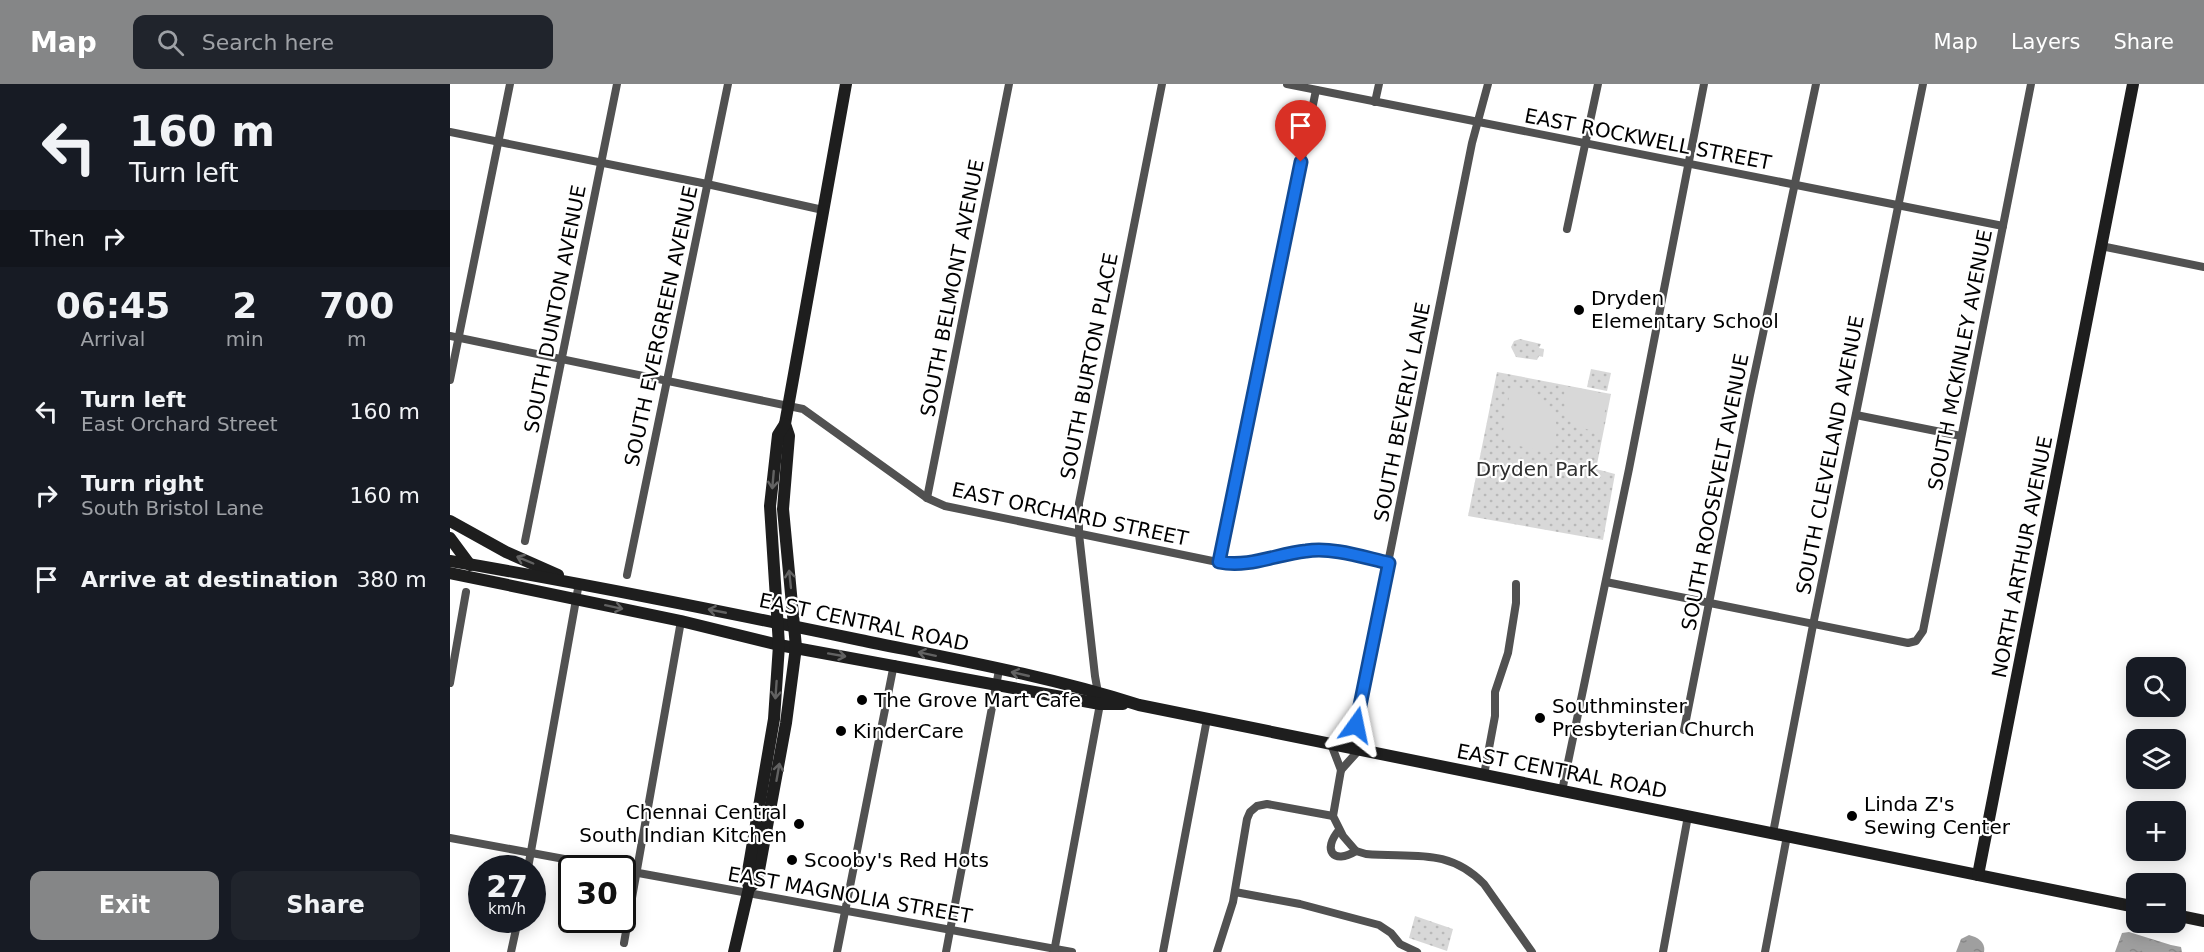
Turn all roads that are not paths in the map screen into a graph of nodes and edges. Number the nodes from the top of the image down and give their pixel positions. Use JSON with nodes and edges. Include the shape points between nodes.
{"nodes":[{"id":1,"x":510,"y":84,"type":"edge"},
{"id":2,"x":617,"y":84,"type":"edge"},
{"id":3,"x":728,"y":84,"type":"edge"},
{"id":4,"x":846,"y":84,"type":"edge"},
{"id":5,"x":1009,"y":84,"type":"edge"},
{"id":6,"x":1162,"y":84,"type":"edge"},
{"id":7,"x":1287,"y":84,"type":"edge"},
{"id":8,"x":1378,"y":84,"type":"edge"},
{"id":9,"x":1488,"y":84,"type":"edge"},
{"id":10,"x":1598,"y":84,"type":"edge"},
{"id":11,"x":1704,"y":84,"type":"edge"},
{"id":12,"x":1816,"y":84,"type":"edge"},
{"id":13,"x":1923,"y":84,"type":"edge"},
{"id":14,"x":2031,"y":84,"type":"edge"},
{"id":15,"x":2133,"y":84,"type":"edge"},
{"id":16,"x":1316,"y":90,"type":"junction"},
{"id":17,"x":1375,"y":102,"type":"junction"},
{"id":18,"x":1479,"y":123,"type":"junction"},
{"id":19,"x":450,"y":132,"type":"edge"},
{"id":20,"x":498,"y":142,"type":"junction"},
{"id":21,"x":1586,"y":144,"type":"junction"},
{"id":22,"x":601,"y":162,"type":"junction"},
{"id":23,"x":1688,"y":164,"type":"junction"},
{"id":24,"x":706,"y":184,"type":"junction"},
{"id":25,"x":1796,"y":185,"type":"junction"},
{"id":26,"x":1897,"y":205,"type":"junction"},
{"id":27,"x":823,"y":210,"type":"junction"},
{"id":28,"x":2003,"y":226,"type":"junction"},
{"id":29,"x":1567,"y":228,"type":"dead end"},
{"id":30,"x":2101,"y":246,"type":"junction"},
{"id":31,"x":2204,"y":267,"type":"edge"},
{"id":32,"x":455,"y":337,"type":"edge"},
{"id":33,"x":561,"y":359,"type":"junction"},
{"id":34,"x":450,"y":380,"type":"edge"},
{"id":35,"x":667,"y":380,"type":"junction"},
{"id":36,"x":787,"y":407,"type":"junction"},
{"id":37,"x":1856,"y":415,"type":"junction"},
{"id":38,"x":785,"y":424,"type":"junction"},
{"id":39,"x":1961,"y":436,"type":"junction"},
{"id":40,"x":927,"y":498,"type":"junction"},
{"id":41,"x":450,"y":521,"type":"edge"},
{"id":42,"x":1079,"y":534,"type":"junction"},
{"id":43,"x":450,"y":538,"type":"edge"},
{"id":44,"x":525,"y":541,"type":"dead end"},
{"id":45,"x":450,"y":561,"type":"edge"},
{"id":46,"x":1219,"y":562,"type":"junction"},
{"id":47,"x":1389,"y":563,"type":"junction"},
{"id":48,"x":469,"y":564,"type":"junction"},
{"id":49,"x":450,"y":573,"type":"edge"},
{"id":50,"x":627,"y":575,"type":"dead end"},
{"id":51,"x":493,"y":582,"type":"junction"},
{"id":52,"x":1606,"y":582,"type":"junction"},
{"id":53,"x":579,"y":583,"type":"junction"},
{"id":54,"x":1516,"y":584,"type":"dead end"},
{"id":55,"x":466,"y":592,"type":"dead end"},
{"id":56,"x":576,"y":599,"type":"junction"},
{"id":57,"x":1708,"y":603,"type":"junction"},
{"id":58,"x":681,"y":621,"type":"junction"},
{"id":59,"x":778,"y":624,"type":"junction"},
{"id":60,"x":1813,"y":625,"type":"junction"},
{"id":61,"x":795,"y":627,"type":"junction"},
{"id":62,"x":779,"y":645,"type":"junction"},
{"id":63,"x":796,"y":648,"type":"junction"},
{"id":64,"x":894,"y":664,"type":"junction"},
{"id":65,"x":999,"y":670,"type":"junction"},
{"id":66,"x":450,"y":683,"type":"edge"},
{"id":67,"x":997,"y":684,"type":"junction"},
{"id":68,"x":1100,"y":698,"type":"junction"},
{"id":69,"x":1208,"y":719,"type":"junction"},
{"id":70,"x":1684,"y":730,"type":"dead end"},
{"id":71,"x":1331,"y":744,"type":"junction"},
{"id":72,"x":1355,"y":749,"type":"junction"},
{"id":73,"x":1341,"y":770,"type":"junction"},
{"id":74,"x":1484,"y":775,"type":"junction"},
{"id":75,"x":1562,"y":791,"type":"junction"},
{"id":76,"x":1333,"y":816,"type":"junction"},
{"id":77,"x":1688,"y":816,"type":"junction"},
{"id":78,"x":1339,"y":830,"type":"junction"},
{"id":79,"x":1773,"y":833,"type":"junction"},
{"id":80,"x":1787,"y":836,"type":"junction"},
{"id":81,"x":450,"y":838,"type":"edge"},
{"id":82,"x":1356,"y":850,"type":"junction"},
{"id":83,"x":531,"y":853,"type":"junction"},
{"id":84,"x":558,"y":858,"type":"edge"},
{"id":85,"x":636,"y":873,"type":"joint"},
{"id":86,"x":1978,"y":875,"type":"junction"},
{"id":87,"x":748,"y":891,"type":"junction"},
{"id":88,"x":1235,"y":892,"type":"junction"},
{"id":89,"x":2126,"y":905,"type":"edge"},
{"id":90,"x":845,"y":912,"type":"junction"},
{"id":91,"x":2186,"y":917,"type":"edge"},
{"id":92,"x":2204,"y":921,"type":"edge"},
{"id":93,"x":950,"y":930,"type":"junction"},
{"id":94,"x":516,"y":933,"type":"edge"},
{"id":95,"x":626,"y":933,"type":"edge"},
{"id":96,"x":624,"y":943,"type":"dead end"},
{"id":97,"x":1054,"y":950,"type":"edge"},
{"id":98,"x":512,"y":952,"type":"edge"},
{"id":99,"x":734,"y":952,"type":"edge"},
{"id":100,"x":837,"y":952,"type":"edge"},
{"id":101,"x":945,"y":952,"type":"edge"},
{"id":102,"x":1072,"y":952,"type":"edge"},
{"id":103,"x":1163,"y":952,"type":"edge"},
{"id":104,"x":1217,"y":952,"type":"edge"},
{"id":105,"x":1417,"y":952,"type":"edge"},
{"id":106,"x":1532,"y":952,"type":"edge"},
{"id":107,"x":1663,"y":952,"type":"edge"},
{"id":108,"x":1765,"y":952,"type":"edge"}],
"edges":[{"from":1,"to":20,"type":"street"},
{"from":2,"to":22,"type":"street","name":"SOUTH DUNTON AVENUE"},
{"from":3,"to":24,"type":"street","name":"SOUTH EVERGREEN AVENUE"},
{"from":4,"to":27,"type":"main road"},
{"from":5,"to":40,"type":"street","name":"SOUTH BELMONT AVENUE"},
{"from":6,"to":42,"type":"street","name":"SOUTH BURTON PLACE","via":[[1079,502]]},
{"from":7,"to":16,"type":"street","name":"EAST ROCKWELL STREET"},
{"from":8,"to":17,"type":"street"},
{"from":9,"to":18,"type":"street","name":"SOUTH BEVERLY LANE"},
{"from":10,"to":21,"type":"street"},
{"from":11,"to":23,"type":"street"},
{"from":12,"to":25,"type":"street","name":"SOUTH ROOSEVELT AVENUE"},
{"from":13,"to":26,"type":"street","name":"SOUTH CLEVELAND AVENUE"},
{"from":14,"to":28,"type":"street","name":"SOUTH MCKINLEY AVENUE"},
{"from":15,"to":30,"type":"main road","name":"NORTH ARTHUR AVENUE"},
{"from":16,"to":17,"type":"street","name":"EAST ROCKWELL STREET"},
{"from":16,"to":46,"type":"street"},
{"from":17,"to":18,"type":"street","name":"EAST ROCKWELL STREET"},
{"from":18,"to":21,"type":"street","name":"EAST ROCKWELL STREET"},
{"from":18,"to":47,"type":"street","name":"SOUTH BEVERLY LANE"},
{"from":19,"to":20,"type":"street"},
{"from":20,"to":22,"type":"street"},
{"from":20,"to":32,"type":"street"},
{"from":21,"to":23,"type":"street","name":"EAST ROCKWELL STREET"},
{"from":21,"to":29,"type":"street"},
{"from":22,"to":24,"type":"street"},
{"from":22,"to":33,"type":"street","name":"SOUTH DUNTON AVENUE"},
{"from":23,"to":25,"type":"street","name":"EAST ROCKWELL STREET"},
{"from":23,"to":52,"type":"street"},
{"from":24,"to":27,"type":"street"},
{"from":24,"to":35,"type":"street","name":"SOUTH EVERGREEN AVENUE"},
{"from":25,"to":26,"type":"street","name":"EAST ROCKWELL STREET"},
{"from":25,"to":57,"type":"street","name":"SOUTH ROOSEVELT AVENUE"},
{"from":26,"to":28,"type":"street","name":"EAST ROCKWELL STREET"},
{"from":26,"to":37,"type":"street","name":"SOUTH CLEVELAND AVENUE"},
{"from":27,"to":36,"type":"main road"},
{"from":28,"to":39,"type":"street","name":"SOUTH MCKINLEY AVENUE"},
{"from":30,"to":31,"type":"street"},
{"from":30,"to":86,"type":"main road","name":"NORTH ARTHUR AVENUE"},
{"from":32,"to":33,"type":"street","name":"EAST ORCHARD STREET"},
{"from":32,"to":34,"type":"street"},
{"from":33,"to":35,"type":"street","name":"EAST ORCHARD STREET"},
{"from":33,"to":44,"type":"street","name":"SOUTH DUNTON AVENUE"},
{"from":35,"to":36,"type":"street","name":"EAST ORCHARD STREET"},
{"from":35,"to":50,"type":"street","name":"SOUTH EVERGREEN AVENUE"},
{"from":36,"to":38,"type":"main road"},
{"from":36,"to":40,"type":"street","name":"EAST ORCHARD STREET","via":[[803,410]]},
{"from":37,"to":39,"type":"street"},
{"from":37,"to":60,"type":"street","name":"SOUTH CLEVELAND AVENUE"},
{"from":38,"to":59,"type":"main road","one_way":true,"via":[[778,435],[770,506]]},
{"from":61,"to":38,"type":"main road","one_way":true,"via":[[783,509],[789,436]]},
{"from":39,"to":60,"type":"street","name":"SOUTH MCKINLEY AVENUE","via":[[1923,630],[1916,641],[1908,643]]},
{"from":40,"to":42,"type":"street","name":"EAST ORCHARD STREET","via":[[945,506]]},
{"from":53,"to":41,"type":"main road","one_way":true,"via":[[506,552]]},
{"from":42,"to":46,"type":"street","name":"EAST ORCHARD STREET"},
{"from":42,"to":68,"type":"street","name":"SOUTH BURTON PLACE"},
{"from":43,"to":48,"type":"main road"},
{"from":45,"to":48,"type":"main road"},
{"from":46,"to":47,"type":"street","name":"EAST ORCHARD STREET","via":[[1242,564],[1322,549]]},
{"from":47,"to":72,"type":"street","name":"SOUTH BEVERLY LANE"},
{"from":48,"to":51,"type":"main road"},
{"from":48,"to":53,"type":"main road"},
{"from":49,"to":51,"type":"main road","name":"EAST CENTRAL ROAD"},
{"from":51,"to":56,"type":"main road","name":"EAST CENTRAL ROAD"},
{"from":52,"to":57,"type":"street"},
{"from":52,"to":75,"type":"street"},
{"from":53,"to":56,"type":"street"},
{"from":59,"to":53,"type":"main road","name":"EAST CENTRAL ROAD","one_way":true},
{"from":54,"to":74,"type":"street","via":[[1508,653],[1495,692],[1495,716]]},
{"from":55,"to":66,"type":"street"},
{"from":56,"to":58,"type":"main road","name":"EAST CENTRAL ROAD","one_way":true},
{"from":56,"to":83,"type":"street"},
{"from":57,"to":60,"type":"street"},
{"from":57,"to":70,"type":"street","name":"SOUTH ROOSEVELT AVENUE"},
{"from":58,"to":62,"type":"main road","name":"EAST CENTRAL ROAD"},
{"from":58,"to":85,"type":"street"},
{"from":59,"to":61,"type":"main road","name":"EAST CENTRAL ROAD"},
{"from":59,"to":62,"type":"main road"},
{"from":60,"to":79,"type":"street","name":"SOUTH CLEVELAND AVENUE"},
{"from":61,"to":63,"type":"main road"},
{"from":65,"to":61,"type":"main road","name":"EAST CENTRAL ROAD","one_way":true},
{"from":62,"to":63,"type":"main road","name":"EAST CENTRAL ROAD"},
{"from":62,"to":87,"type":"main road","one_way":true,"via":[[774,719],[747,877]]},
{"from":63,"to":64,"type":"main road","name":"EAST CENTRAL ROAD","one_way":true},
{"from":87,"to":63,"type":"main road","one_way":true,"via":[[757,881]]},
{"from":64,"to":67,"type":"main road","name":"EAST CENTRAL ROAD"},
{"from":64,"to":90,"type":"street"},
{"from":65,"to":67,"type":"street"},
{"from":68,"to":65,"type":"main road","name":"EAST CENTRAL ROAD","one_way":true},
{"from":67,"to":68,"type":"main road","name":"EAST CENTRAL ROAD"},
{"from":67,"to":93,"type":"street"},
{"from":68,"to":69,"type":"main road","name":"EAST CENTRAL ROAD"},
{"from":68,"to":97,"type":"street"},
{"from":69,"to":71,"type":"main road","name":"EAST CENTRAL ROAD"},
{"from":69,"to":103,"type":"street"},
{"from":71,"to":72,"type":"main road","name":"EAST CENTRAL ROAD"},
{"from":71,"to":73,"type":"street"},
{"from":72,"to":73,"type":"street"},
{"from":72,"to":74,"type":"main road","name":"EAST CENTRAL ROAD"},
{"from":73,"to":76,"type":"street"},
{"from":74,"to":75,"type":"main road","name":"EAST CENTRAL ROAD"},
{"from":75,"to":77,"type":"main road","name":"EAST CENTRAL ROAD"},
{"from":76,"to":78,"type":"street"},
{"from":76,"to":88,"type":"street","via":[[1276,805],[1257,806],[1247,819]]},
{"from":77,"to":79,"type":"main road","name":"EAST CENTRAL ROAD"},
{"from":77,"to":107,"type":"street"},
{"from":78,"to":82,"type":"street"},
{"from":78,"to":82,"type":"street","via":[[1330,845],[1331,852],[1344,858]]},
{"from":79,"to":80,"type":"main road","name":"EAST CENTRAL ROAD"},
{"from":80,"to":86,"type":"main road","name":"EAST CENTRAL ROAD"},
{"from":80,"to":108,"type":"street"},
{"from":81,"to":83,"type":"street"},
{"from":82,"to":106,"type":"street","via":[[1375,855],[1435,857],[1458,863],[1484,884]]},
{"from":83,"to":84,"type":"street"},
{"from":85,"to":87,"type":"street","name":"EAST MAGNOLIA STREET"},
{"from":86,"to":89,"type":"main road","name":"EAST CENTRAL ROAD"},
{"from":87,"to":90,"type":"street","name":"EAST MAGNOLIA STREET"},
{"from":87,"to":99,"type":"main road"},
{"from":88,"to":104,"type":"street"},
{"from":88,"to":105,"type":"street","via":[[1379,925],[1400,944]]},
{"from":90,"to":93,"type":"street","name":"EAST MAGNOLIA STREET"},
{"from":90,"to":100,"type":"street"},
{"from":91,"to":92,"type":"main road"},
{"from":93,"to":97,"type":"street","name":"EAST MAGNOLIA STREET"},
{"from":93,"to":101,"type":"street"},
{"from":94,"to":98,"type":"street"},
{"from":95,"to":96,"type":"street"},
{"from":97,"to":102,"type":"street","name":"EAST MAGNOLIA STREET"}]}
